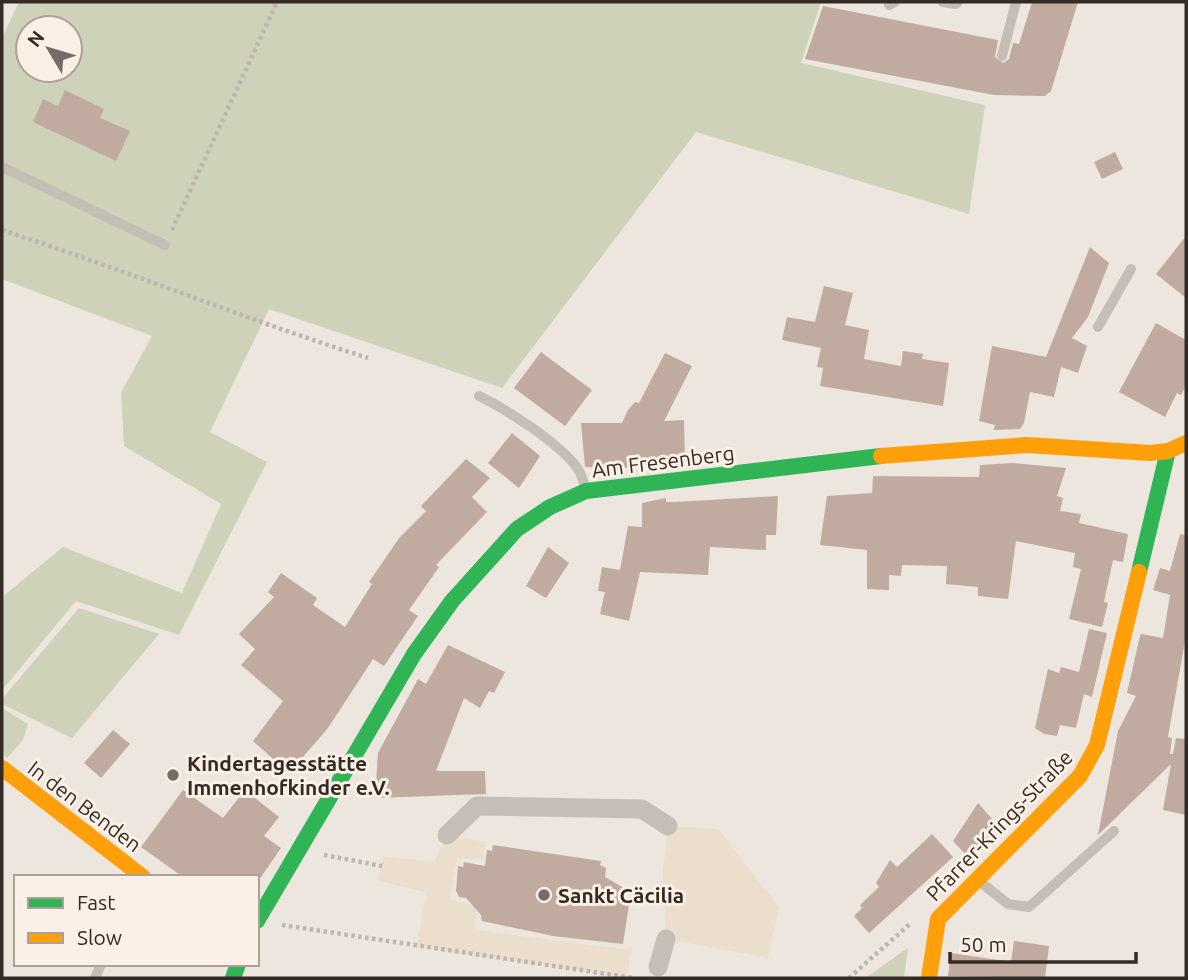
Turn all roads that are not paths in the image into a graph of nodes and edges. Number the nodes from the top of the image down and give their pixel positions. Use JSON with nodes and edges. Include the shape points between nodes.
{"nodes":[{"id":1,"x":943,"y":2,"type":"edge"},
{"id":2,"x":958,"y":2,"type":"edge"},
{"id":3,"x":1016,"y":2,"type":"edge"},
{"id":4,"x":1002,"y":56,"type":"dead end"},
{"id":5,"x":2,"y":167,"type":"edge"},
{"id":6,"x":165,"y":245,"type":"road end"},
{"id":7,"x":1131,"y":269,"type":"dead end"},
{"id":8,"x":1098,"y":327,"type":"dead end"},
{"id":9,"x":479,"y":396,"type":"dead end"},
{"id":10,"x":1186,"y":443,"type":"edge"},
{"id":11,"x":1168,"y":451,"type":"junction"},
{"id":12,"x":1186,"y":466,"type":"edge"},
{"id":13,"x":586,"y":491,"type":"junction"},
{"id":14,"x":2,"y":768,"type":"edge"},
{"id":15,"x":668,"y":826,"type":"dead end"},
{"id":16,"x":1114,"y":831,"type":"dead end"},
{"id":17,"x":447,"y":835,"type":"dead end"},
{"id":18,"x":140,"y":875,"type":"edge"},
{"id":19,"x":976,"y":878,"type":"junction"},
{"id":20,"x":259,"y":918,"type":"edge"},
{"id":21,"x":666,"y":939,"type":"dead end"},
{"id":22,"x":656,"y":973,"type":"edge"},
{"id":23,"x":929,"y":978,"type":"edge"}],
"edges":[{"from":1,"to":2,"type":"lane"},
{"from":3,"to":4,"type":"lane"},
{"from":5,"to":6,"type":"lane"},
{"from":7,"to":8,"type":"lane"},
{"from":9,"to":13,"type":"lane","via":[[500,406],[566,457],[579,470]]},
{"from":10,"to":11,"type":"street"},
{"from":11,"to":12,"type":"street"},
{"from":11,"to":13,"type":"street","name":"Am Fresenberg","via":[[1129,453],[1027,445],[945,450]]},
{"from":11,"to":19,"type":"street","name":"Pfarrer-Krings-Straße","via":[[1091,760]]},
{"from":13,"to":20,"type":"street","name":"Am Fresenberg","via":[[517,529],[452,601],[414,654]]},
{"from":14,"to":18,"type":"street","name":"In den Benden"},
{"from":15,"to":17,"type":"street","via":[[642,809],[477,806]]},
{"from":16,"to":19,"type":"lane","via":[[1029,907],[1007,904]]},
{"from":19,"to":23,"type":"street","name":"Pfarrer-Krings-Straße","via":[[938,919]]},
{"from":21,"to":22,"type":"street"}]}
